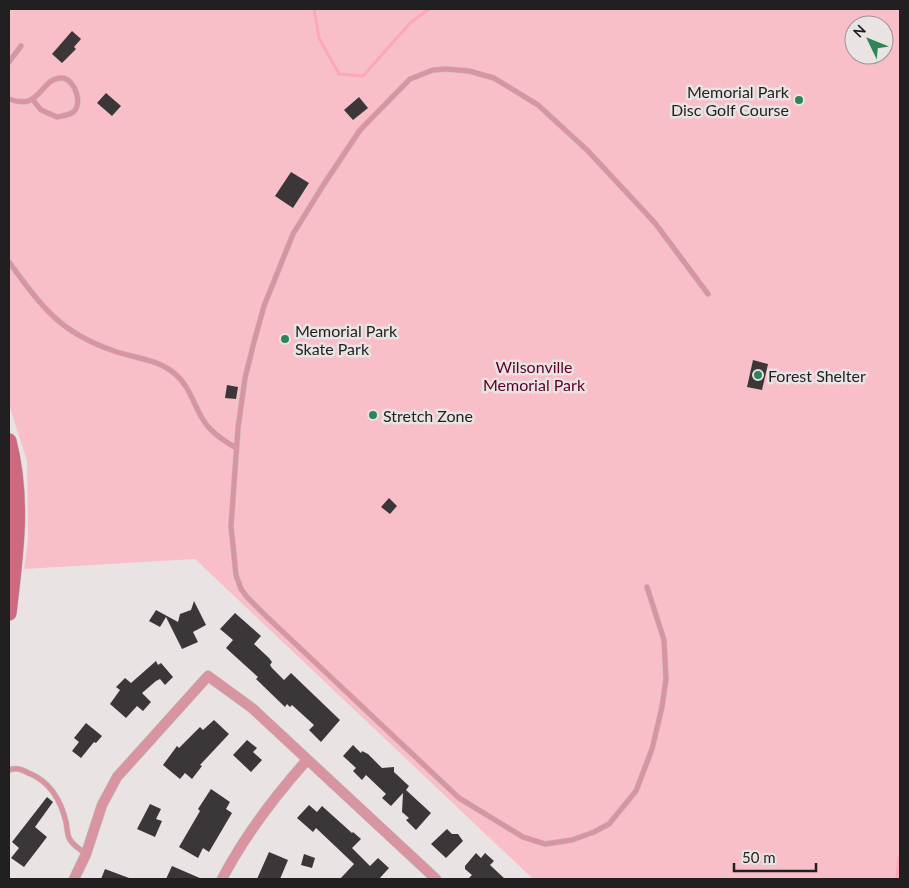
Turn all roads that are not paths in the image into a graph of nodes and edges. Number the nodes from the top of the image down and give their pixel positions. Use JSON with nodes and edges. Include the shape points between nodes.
{"nodes":[{"id":1,"x":21,"y":46,"type":"dead end"},
{"id":2,"x":9,"y":62,"type":"edge"},
{"id":3,"x":9,"y":99,"type":"edge"},
{"id":4,"x":33,"y":100,"type":"junction"},
{"id":5,"x":9,"y":262,"type":"edge"},
{"id":6,"x":708,"y":294,"type":"dead end"},
{"id":7,"x":9,"y":441,"type":"edge"},
{"id":8,"x":236,"y":448,"type":"junction"},
{"id":9,"x":647,"y":586,"type":"dead end"},
{"id":10,"x":9,"y":613,"type":"edge"},
{"id":11,"x":307,"y":760,"type":"junction"},
{"id":12,"x":9,"y":770,"type":"edge"},
{"id":13,"x":86,"y":854,"type":"junction"},
{"id":14,"x":74,"y":879,"type":"edge"},
{"id":15,"x":222,"y":879,"type":"edge"},
{"id":16,"x":436,"y":879,"type":"edge"}],
"edges":[{"from":1,"to":2,"type":"lane"},
{"from":3,"to":4,"type":"lane"},
{"from":4,"to":4,"type":"lane","via":[[58,78],[70,81],[78,98],[73,112],[57,117],[41,110]]},
{"from":5,"to":8,"type":"lane","via":[[34,297],[61,325],[94,344],[152,361],[176,374],[209,428]]},
{"from":6,"to":8,"type":"lane","via":[[655,223],[587,150],[538,105],[494,78],[469,71],[434,70],[410,79],[360,130],[293,234],[264,306],[254,342],[245,378]]},
{"from":7,"to":10,"type":"street","via":[[18,507]]},
{"from":8,"to":9,"type":"lane","via":[[231,526],[236,574],[241,589],[459,798],[523,837],[545,844],[572,840],[594,832],[609,824],[636,791],[652,749],[666,679],[664,640]]},
{"from":11,"to":13,"type":"street","via":[[252,708],[208,676],[117,777],[102,805]]},
{"from":11,"to":15,"type":"street","via":[[268,806]]},
{"from":11,"to":16,"type":"street"},
{"from":12,"to":13,"type":"lane","via":[[17,767],[48,786],[61,806],[69,839]]},
{"from":13,"to":14,"type":"street"}]}
